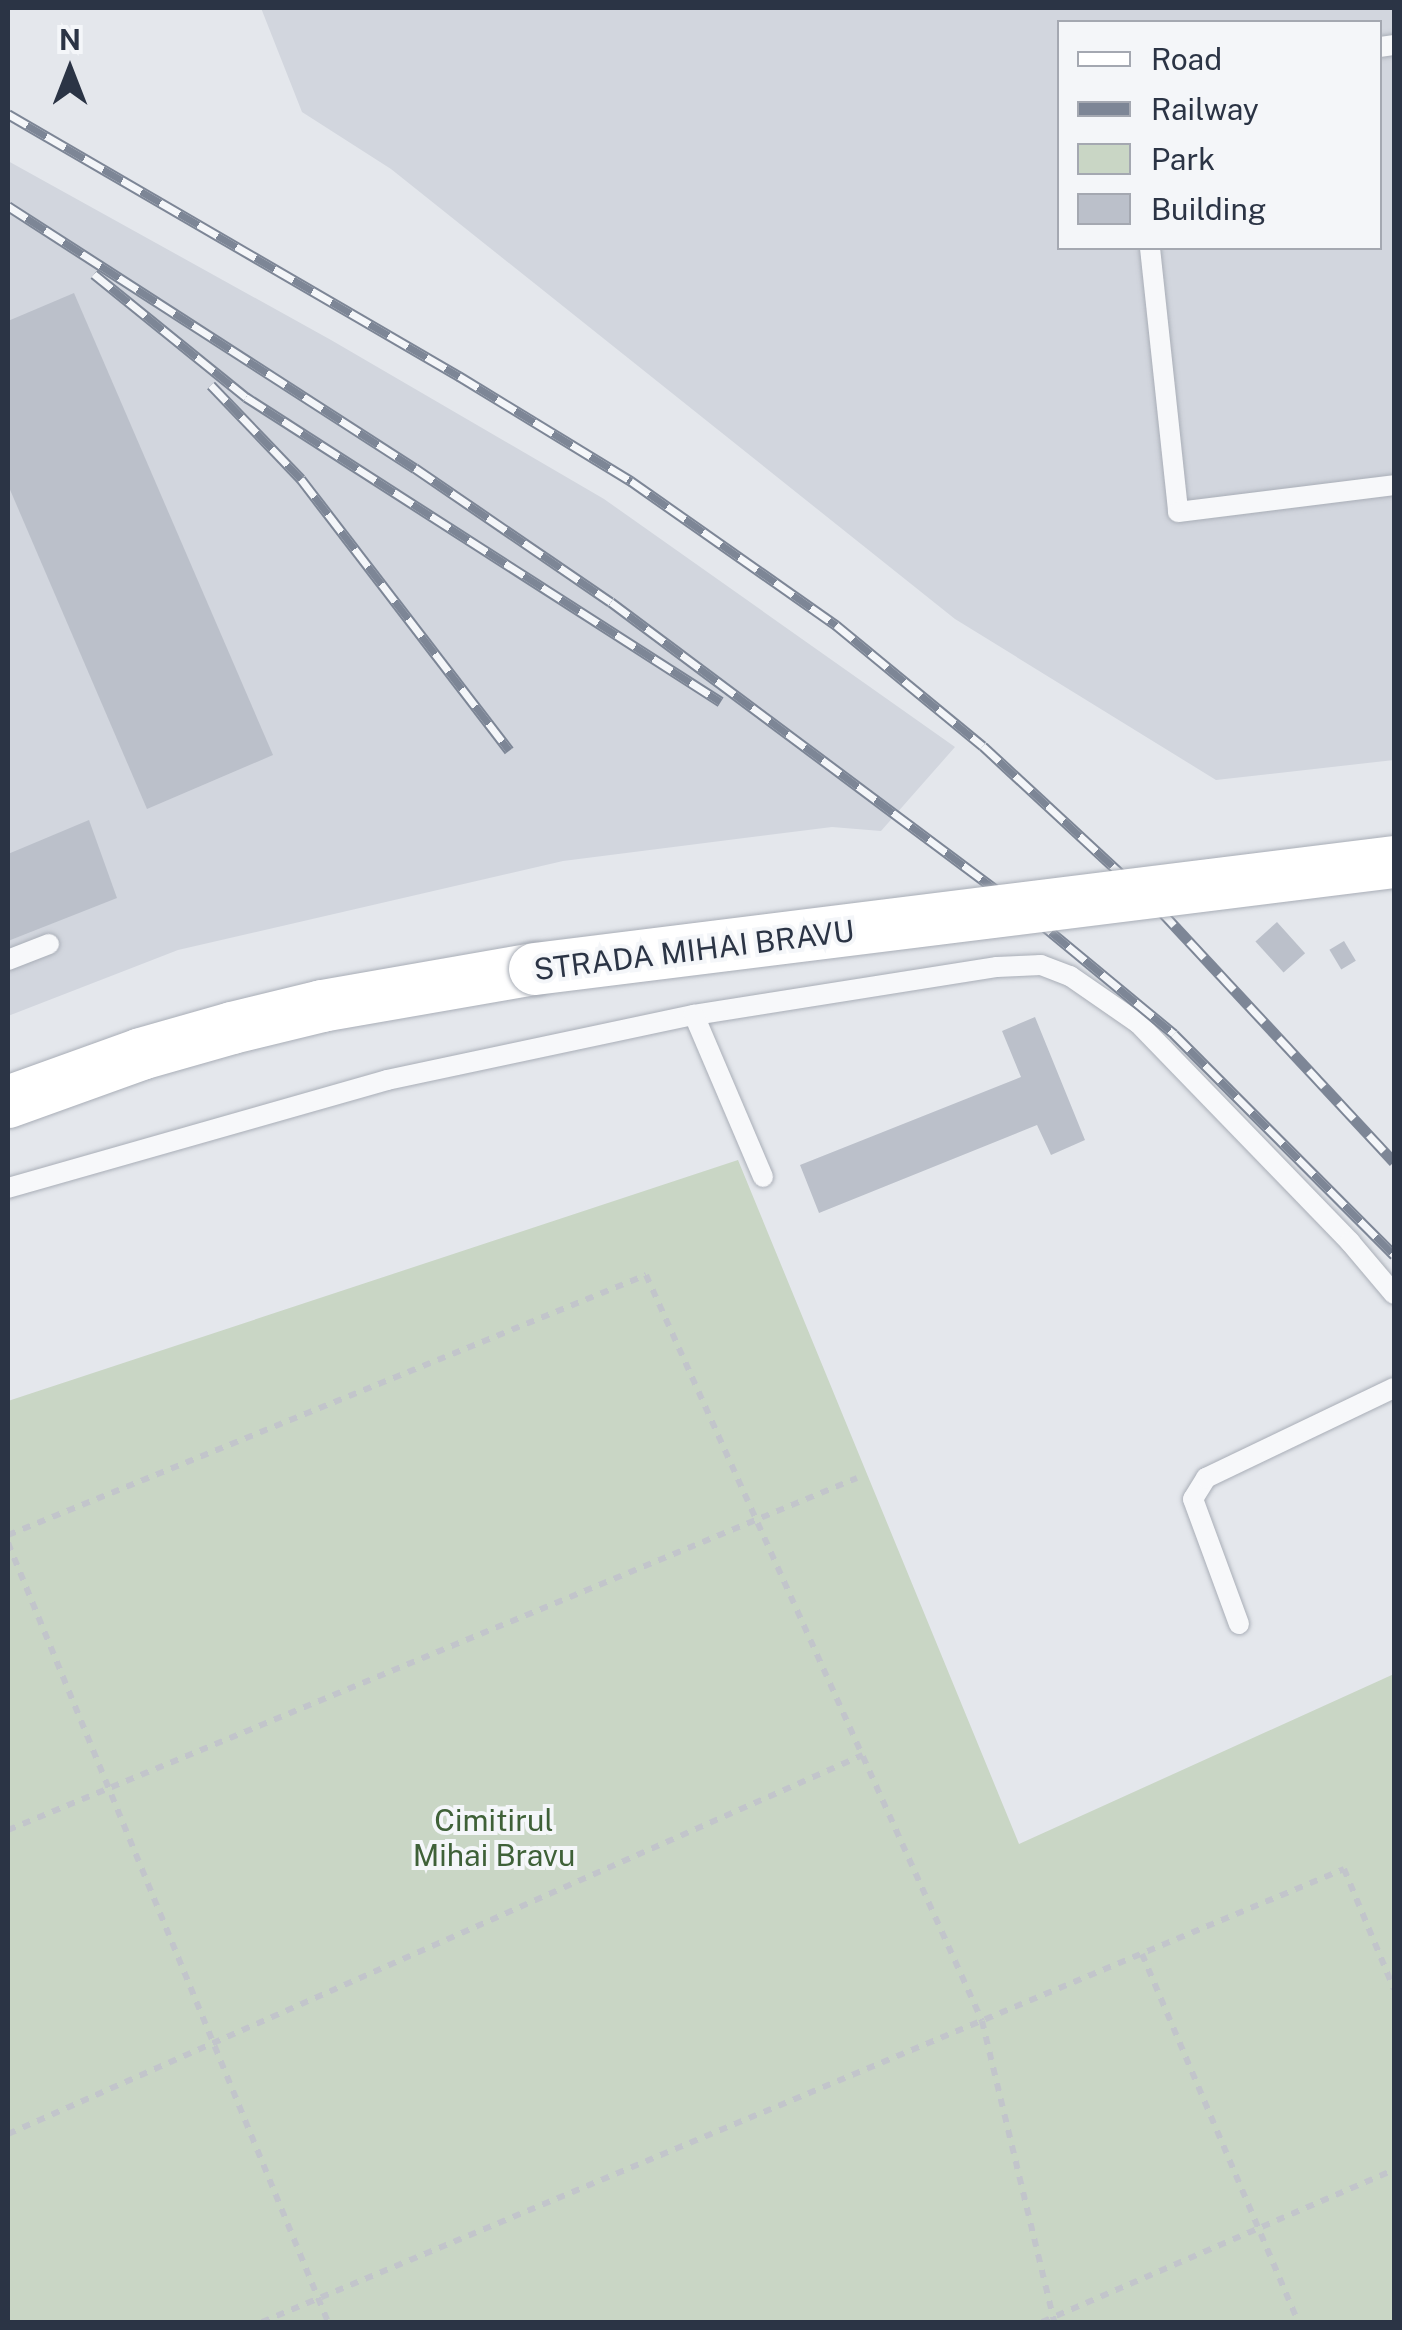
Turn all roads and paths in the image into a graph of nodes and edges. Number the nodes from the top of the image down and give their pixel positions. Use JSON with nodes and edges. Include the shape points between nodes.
{"nodes":[{"id":1,"x":1150,"y":250,"type":"edge"},
{"id":2,"x":1394,"y":485,"type":"edge"},
{"id":3,"x":1394,"y":862,"type":"edge"},
{"id":4,"x":49,"y":944,"type":"dead end"},
{"id":5,"x":8,"y":960,"type":"edge"},
{"id":6,"x":694,"y":1015,"type":"junction"},
{"id":7,"x":8,"y":1102,"type":"edge"},
{"id":8,"x":763,"y":1177,"type":"dead end"},
{"id":9,"x":8,"y":1188,"type":"edge"},
{"id":10,"x":1394,"y":1294,"type":"edge"},
{"id":11,"x":1394,"y":1388,"type":"edge"},
{"id":12,"x":857,"y":1478,"type":"dead end"},
{"id":13,"x":759,"y":1521,"type":"junction"},
{"id":14,"x":8,"y":1534,"type":"edge"},
{"id":15,"x":8,"y":1544,"type":"edge"},
{"id":16,"x":1239,"y":1624,"type":"dead end"},
{"id":17,"x":862,"y":1755,"type":"junction"},
{"id":18,"x":106,"y":1789,"type":"junction"},
{"id":19,"x":8,"y":1830,"type":"edge"},
{"id":20,"x":1142,"y":1954,"type":"junction"},
{"id":21,"x":1394,"y":1989,"type":"edge"},
{"id":22,"x":982,"y":2020,"type":"junction"},
{"id":23,"x":212,"y":2044,"type":"junction"},
{"id":24,"x":8,"y":2134,"type":"edge"},
{"id":25,"x":1394,"y":2170,"type":"edge"},
{"id":26,"x":1258,"y":2229,"type":"junction"},
{"id":27,"x":318,"y":2299,"type":"junction"},
{"id":28,"x":1054,"y":2320,"type":"edge"},
{"id":29,"x":262,"y":2322,"type":"edge"},
{"id":30,"x":328,"y":2322,"type":"edge"},
{"id":31,"x":1042,"y":2322,"type":"edge"},
{"id":32,"x":1298,"y":2322,"type":"edge"}],
"edges":[{"from":1,"to":2,"type":"lane","via":[[1178,512]]},
{"from":3,"to":7,"type":"main road","name":"STRADA MIHAI BRAVU","bridge":true,"via":[[535,969],[232,1028]]},
{"from":4,"to":5,"type":"lane"},
{"from":6,"to":8,"type":"lane"},
{"from":6,"to":9,"type":"lane","via":[[387,1080]]},
{"from":6,"to":10,"type":"lane","via":[[997,966],[1041,965],[1070,976],[1138,1023]]},
{"from":11,"to":16,"type":"lane","via":[[1206,1478],[1193,1499]]},
{"from":12,"to":13,"type":"path"},
{"from":13,"to":14,"type":"path","via":[[646,1275]]},
{"from":13,"to":17,"type":"path"},
{"from":13,"to":18,"type":"path"},
{"from":15,"to":18,"type":"path"},
{"from":17,"to":22,"type":"path"},
{"from":17,"to":23,"type":"path"},
{"from":18,"to":19,"type":"path"},
{"from":18,"to":23,"type":"path"},
{"from":20,"to":21,"type":"path","via":[[1344,1870]]},
{"from":20,"to":22,"type":"path"},
{"from":20,"to":26,"type":"path"},
{"from":22,"to":27,"type":"path"},
{"from":22,"to":28,"type":"path"},
{"from":23,"to":24,"type":"path"},
{"from":23,"to":27,"type":"path"},
{"from":25,"to":26,"type":"path"},
{"from":26,"to":28,"type":"path"},
{"from":26,"to":32,"type":"path"},
{"from":27,"to":29,"type":"path"},
{"from":27,"to":30,"type":"path"},
{"from":28,"to":31,"type":"path"}]}
